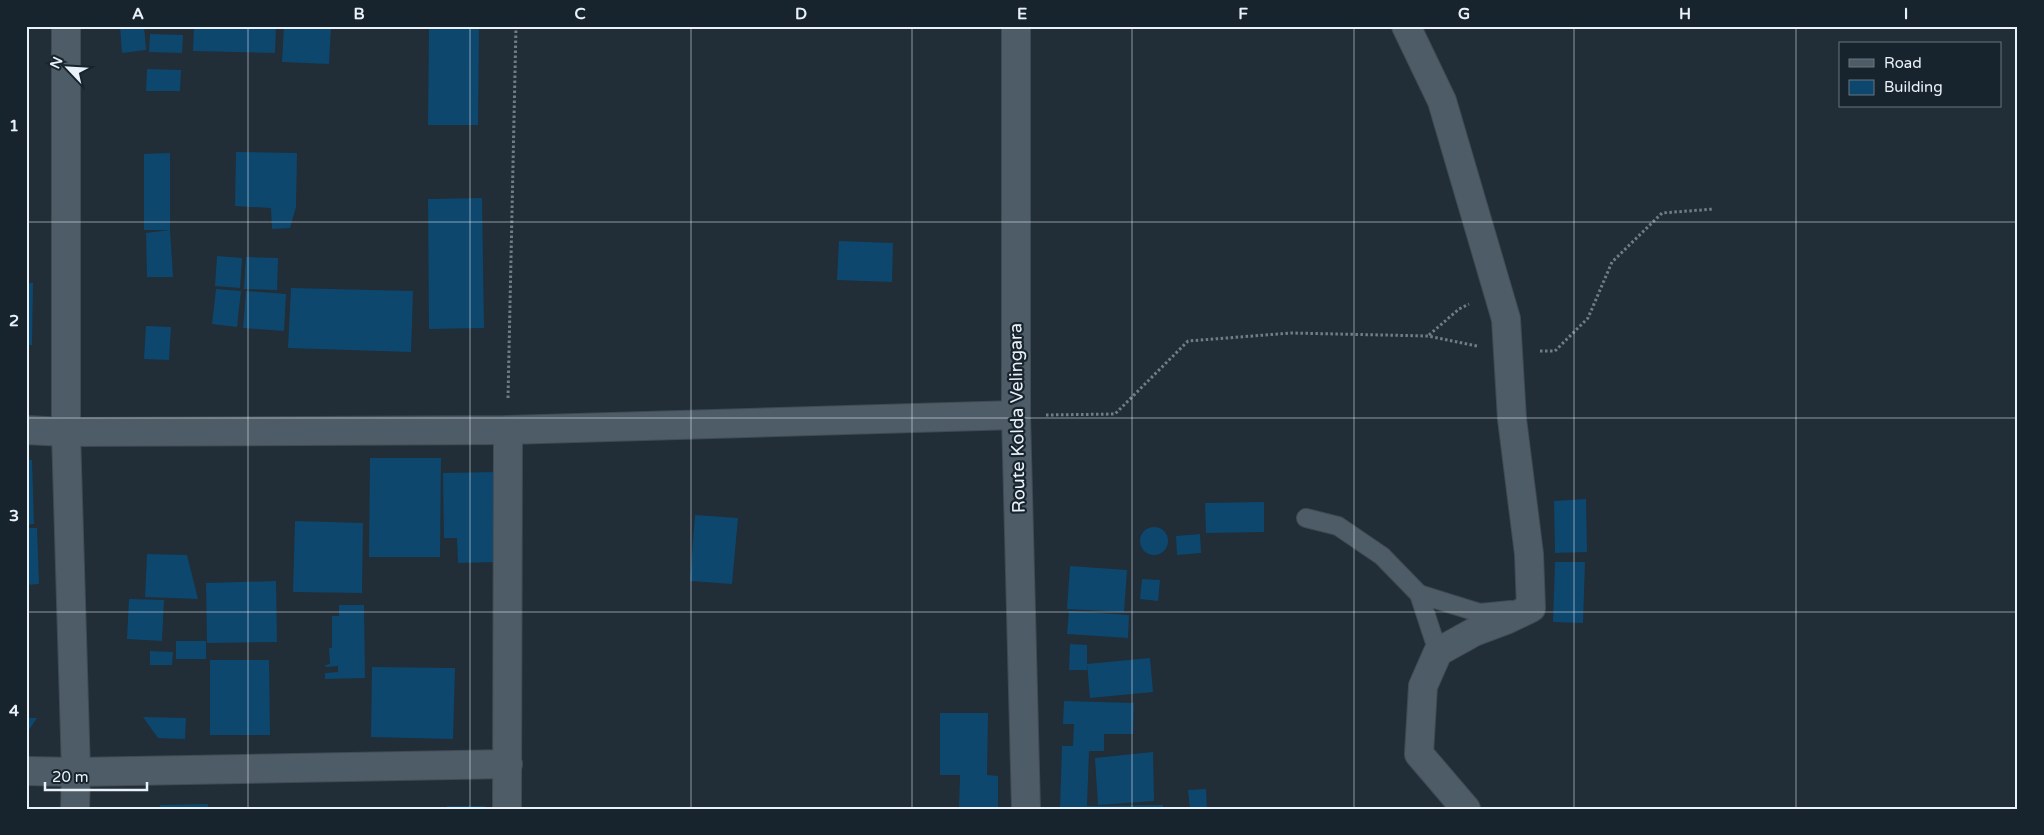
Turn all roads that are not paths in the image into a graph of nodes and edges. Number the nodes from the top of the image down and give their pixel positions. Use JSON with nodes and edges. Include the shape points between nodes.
{"nodes":[{"id":1,"x":66,"y":26,"type":"edge"},
{"id":2,"x":1016,"y":26,"type":"edge"},
{"id":3,"x":1406,"y":26,"type":"edge"},
{"id":4,"x":1016,"y":415,"type":"junction"},
{"id":5,"x":26,"y":430,"type":"edge"},
{"id":6,"x":508,"y":430,"type":"junction"},
{"id":7,"x":66,"y":432,"type":"junction"},
{"id":8,"x":1306,"y":518,"type":"dead end"},
{"id":9,"x":1419,"y":594,"type":"junction"},
{"id":10,"x":1531,"y":608,"type":"junction"},
{"id":11,"x":1438,"y":652,"type":"junction"},
{"id":12,"x":508,"y":764,"type":"junction"},
{"id":13,"x":26,"y":771,"type":"edge"},
{"id":14,"x":76,"y":772,"type":"junction"},
{"id":15,"x":75,"y":809,"type":"edge"},
{"id":16,"x":507,"y":809,"type":"edge"},
{"id":17,"x":1026,"y":809,"type":"edge"},
{"id":18,"x":1466,"y":809,"type":"edge"}],
"edges":[{"from":1,"to":7,"type":"street"},
{"from":2,"to":4,"type":"street","name":"Route Kolda Velingara"},
{"from":3,"to":10,"type":"street","via":[[1442,101],[1506,319],[1512,419],[1529,554]]},
{"from":4,"to":6,"type":"street"},
{"from":4,"to":17,"type":"street","name":"Route Kolda Velingara"},
{"from":5,"to":7,"type":"street"},
{"from":6,"to":7,"type":"street"},
{"from":6,"to":12,"type":"street"},
{"from":7,"to":14,"type":"street"},
{"from":8,"to":9,"type":"lane","via":[[1338,526],[1382,556]]},
{"from":9,"to":10,"type":"lane","via":[[1480,613]]},
{"from":9,"to":11,"type":"lane"},
{"from":10,"to":11,"type":"street","via":[[1474,632]]},
{"from":11,"to":18,"type":"street","via":[[1423,686],[1419,754]]},
{"from":12,"to":14,"type":"street"},
{"from":12,"to":16,"type":"street"},
{"from":13,"to":14,"type":"street"},
{"from":14,"to":15,"type":"street"}]}
